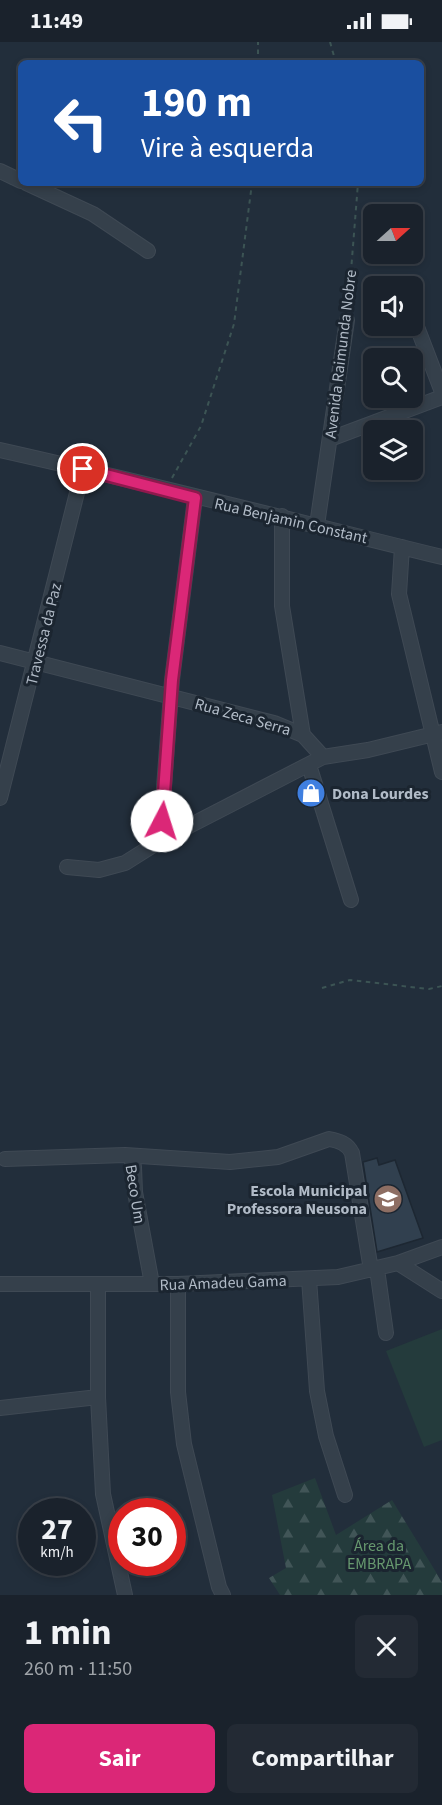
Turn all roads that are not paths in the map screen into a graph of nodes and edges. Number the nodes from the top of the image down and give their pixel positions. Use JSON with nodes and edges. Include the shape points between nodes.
{"nodes":[{"id":1,"x":0,"y":171,"type":"edge"},
{"id":2,"x":18,"y":180,"type":"edge"},
{"id":3,"x":32,"y":186,"type":"edge"},
{"id":4,"x":148,"y":250,"type":"dead end"},
{"id":5,"x":347,"y":320,"type":"road end"},
{"id":6,"x":421,"y":336,"type":"edge"},
{"id":7,"x":442,"y":392,"type":"edge"},
{"id":8,"x":442,"y":397,"type":"edge"},
{"id":9,"x":330,"y":439,"type":"junction"},
{"id":10,"x":0,"y":450,"type":"edge"},
{"id":11,"x":83,"y":469,"type":"junction"},
{"id":12,"x":195,"y":498,"type":"junction"},
{"id":13,"x":282,"y":516,"type":"junction"},
{"id":14,"x":317,"y":525,"type":"junction"},
{"id":15,"x":402,"y":547,"type":"junction"},
{"id":16,"x":442,"y":557,"type":"edge"},
{"id":17,"x":0,"y":653,"type":"edge"},
{"id":18,"x":36,"y":663,"type":"junction"},
{"id":19,"x":172,"y":696,"type":"junction"},
{"id":20,"x":438,"y":733,"type":"edge"},
{"id":21,"x":303,"y":735,"type":"junction"},
{"id":22,"x":323,"y":757,"type":"junction"},
{"id":23,"x":309,"y":765,"type":"junction"},
{"id":24,"x":442,"y":772,"type":"edge"},
{"id":25,"x":0,"y":798,"type":"edge"},
{"id":26,"x":160,"y":841,"type":"junction"},
{"id":27,"x":67,"y":867,"type":"dead end"},
{"id":28,"x":351,"y":900,"type":"dead end"},
{"id":29,"x":125,"y":1155,"type":"junction"},
{"id":30,"x":5,"y":1159,"type":"dead end"},
{"id":31,"x":442,"y":1247,"type":"edge"},
{"id":32,"x":398,"y":1263,"type":"junction"},
{"id":33,"x":374,"y":1270,"type":"junction"},
{"id":34,"x":309,"y":1279,"type":"junction"},
{"id":35,"x":0,"y":1284,"type":"edge"},
{"id":36,"x":98,"y":1284,"type":"junction"},
{"id":37,"x":152,"y":1284,"type":"junction"},
{"id":38,"x":178,"y":1284,"type":"junction"},
{"id":39,"x":442,"y":1291,"type":"edge"},
{"id":40,"x":386,"y":1334,"type":"dead end"},
{"id":41,"x":98,"y":1397,"type":"junction"},
{"id":42,"x":0,"y":1408,"type":"edge"},
{"id":43,"x":345,"y":1495,"type":"dead end"},
{"id":44,"x":125,"y":1595,"type":"edge"},
{"id":45,"x":223,"y":1595,"type":"edge"}],
"edges":[{"from":1,"to":2,"type":"street"},
{"from":3,"to":4,"type":"street","via":[[93,214]]},
{"from":5,"to":9,"type":"street","name":"Avenida Raimunda Nobre"},
{"from":6,"to":7,"type":"street"},
{"from":8,"to":9,"type":"street"},
{"from":9,"to":14,"type":"street","name":"Avenida Raimunda Nobre"},
{"from":10,"to":11,"type":"street","name":"Rua Benjamin Constant"},
{"from":11,"to":12,"type":"street","name":"Rua Benjamin Constant"},
{"from":11,"to":18,"type":"street","name":"Travessa da Paz"},
{"from":12,"to":13,"type":"street","name":"Rua Benjamin Constant"},
{"from":12,"to":19,"type":"street"},
{"from":13,"to":14,"type":"street","name":"Rua Benjamin Constant"},
{"from":13,"to":21,"type":"street","via":[[282,606]]},
{"from":14,"to":15,"type":"street","name":"Rua Benjamin Constant"},
{"from":15,"to":16,"type":"street","name":"Rua Benjamin Constant"},
{"from":15,"to":20,"type":"street","via":[[399,594]]},
{"from":17,"to":18,"type":"street","name":"Rua Zeca Serra"},
{"from":18,"to":19,"type":"street","name":"Rua Zeca Serra"},
{"from":18,"to":25,"type":"street","name":"Travessa da Paz"},
{"from":19,"to":21,"type":"street","name":"Rua Zeca Serra","via":[[274,723]]},
{"from":19,"to":26,"type":"street"},
{"from":20,"to":22,"type":"street"},
{"from":20,"to":24,"type":"street"},
{"from":21,"to":22,"type":"street","name":"Rua Zeca Serra"},
{"from":22,"to":23,"type":"street"},
{"from":23,"to":26,"type":"street"},
{"from":23,"to":28,"type":"street"},
{"from":26,"to":27,"type":"street","via":[[116,867]]},
{"from":29,"to":30,"type":"street","name":"Beco Um"},
{"from":29,"to":33,"type":"street","via":[[230,1162],[278,1157],[329,1139],[344,1143],[349,1148]]},
{"from":29,"to":37,"type":"street","name":"Beco Um","via":[[134,1167]]},
{"from":31,"to":32,"type":"street","name":"Rua Amadeu Gama"},
{"from":32,"to":33,"type":"street","name":"Rua Amadeu Gama"},
{"from":32,"to":39,"type":"street"},
{"from":33,"to":34,"type":"street","name":"Rua Amadeu Gama"},
{"from":33,"to":40,"type":"street"},
{"from":34,"to":38,"type":"street","name":"Rua Amadeu Gama"},
{"from":34,"to":43,"type":"street","via":[[316,1391]]},
{"from":35,"to":36,"type":"street","name":"Rua Amadeu Gama"},
{"from":36,"to":37,"type":"street","name":"Rua Amadeu Gama"},
{"from":36,"to":41,"type":"street"},
{"from":37,"to":38,"type":"street","name":"Rua Amadeu Gama"},
{"from":38,"to":45,"type":"street","via":[[178,1392],[184,1444]]},
{"from":41,"to":42,"type":"street"},
{"from":41,"to":44,"type":"street","via":[[103,1494]]}]}
